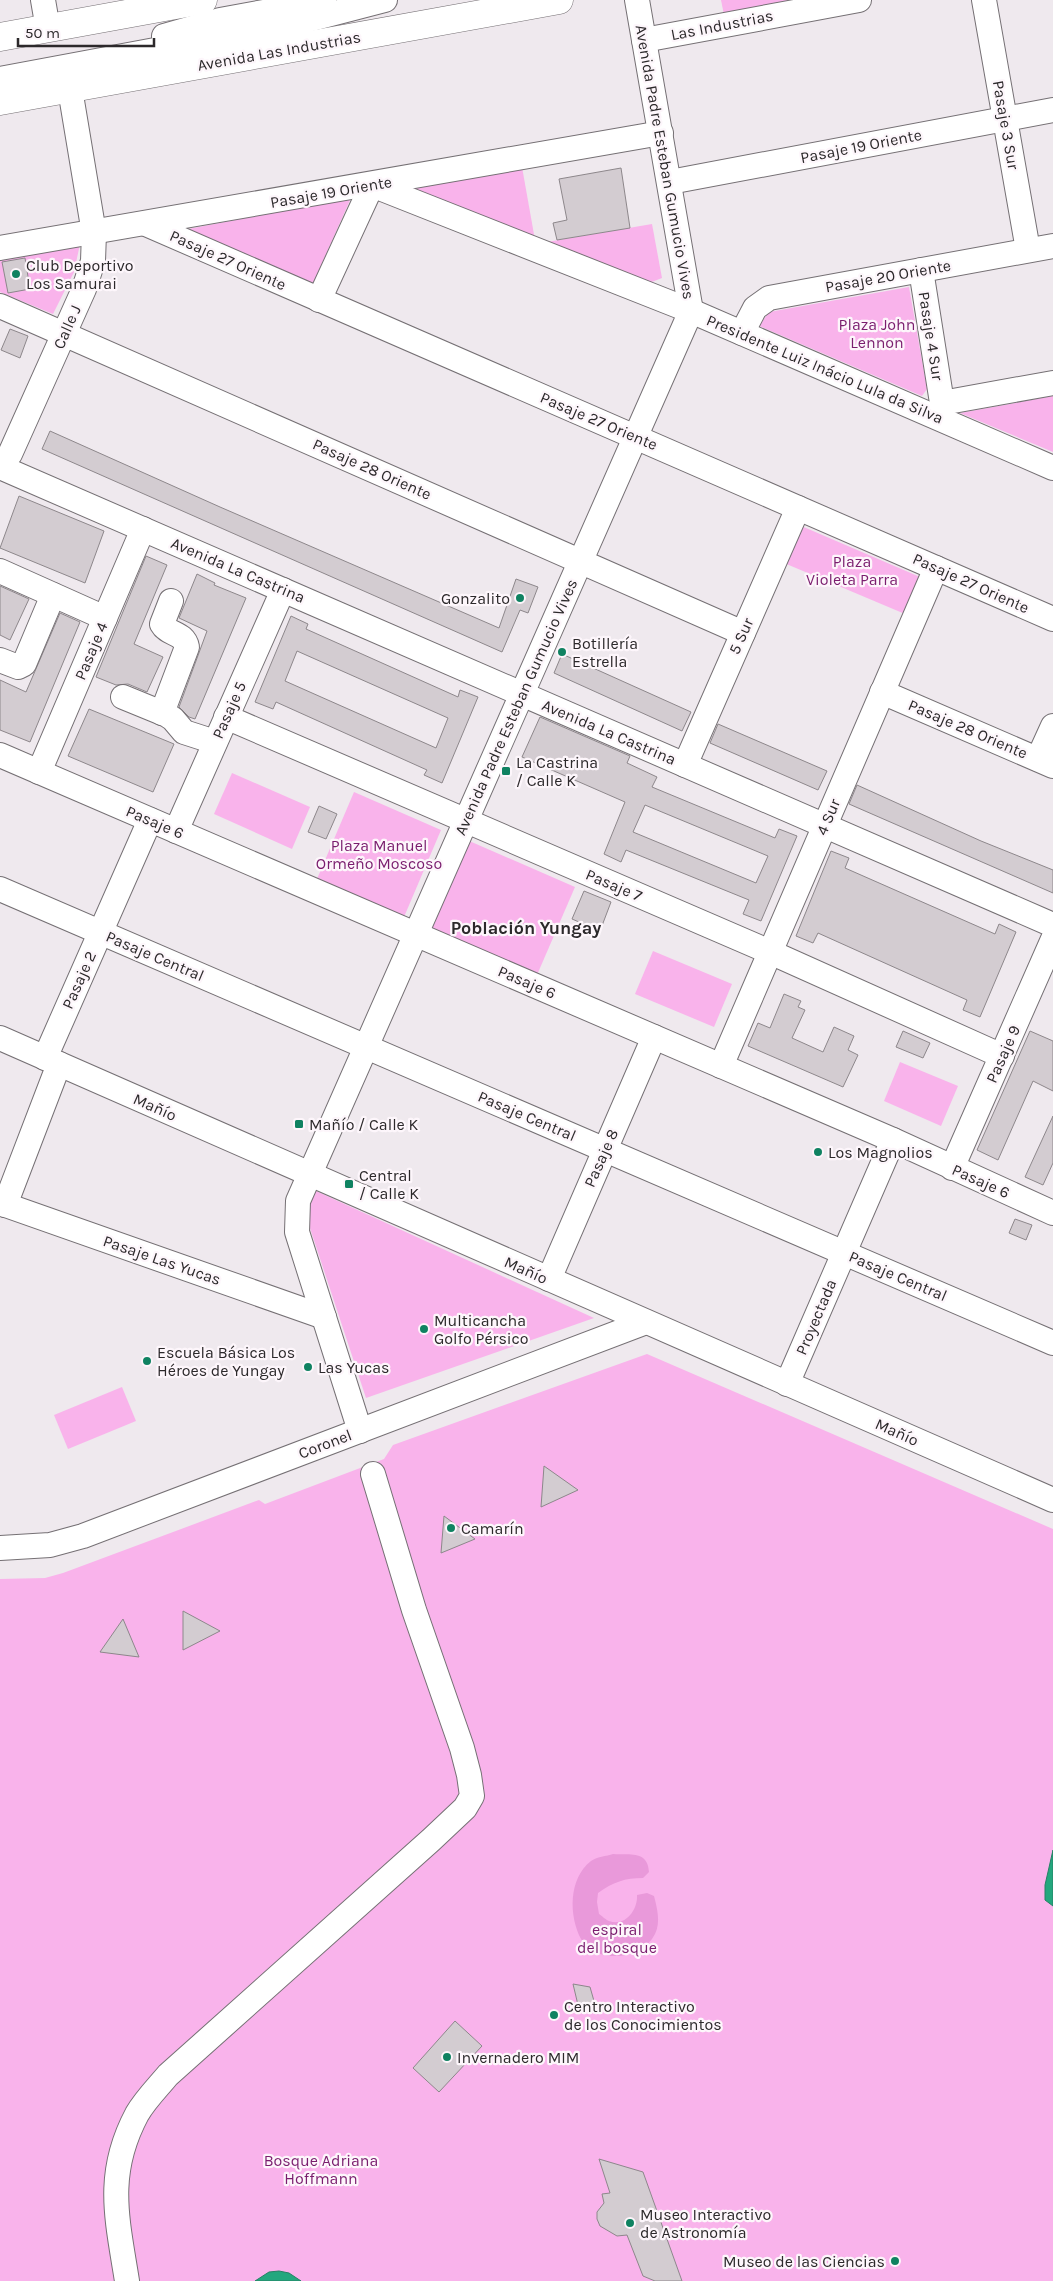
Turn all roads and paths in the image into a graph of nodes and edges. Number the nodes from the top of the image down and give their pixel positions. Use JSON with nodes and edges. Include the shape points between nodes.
{"nodes":[{"id":1,"x":43,"y":0,"type":"edge"},
{"id":2,"x":203,"y":0,"type":"edge"},
{"id":3,"x":328,"y":0,"type":"edge"},
{"id":4,"x":385,"y":0,"type":"edge"},
{"id":5,"x":559,"y":0,"type":"edge"},
{"id":6,"x":637,"y":0,"type":"edge"},
{"id":7,"x":859,"y":0,"type":"edge"},
{"id":8,"x":984,"y":0,"type":"edge"},
{"id":9,"x":48,"y":29,"type":"junction"},
{"id":10,"x":0,"y":38,"type":"edge"},
{"id":11,"x":644,"y":40,"type":"junction"},
{"id":12,"x":0,"y":70,"type":"edge"},
{"id":13,"x":0,"y":79,"type":"edge"},
{"id":14,"x":70,"y":88,"type":"junction"},
{"id":15,"x":0,"y":101,"type":"edge"},
{"id":16,"x":1053,"y":110,"type":"edge"},
{"id":17,"x":1005,"y":119,"type":"junction"},
{"id":18,"x":661,"y":133,"type":"junction"},
{"id":19,"x":670,"y":182,"type":"junction"},
{"id":20,"x":372,"y":185,"type":"junction"},
{"id":21,"x":146,"y":224,"type":"junction"},
{"id":22,"x":94,"y":233,"type":"junction"},
{"id":23,"x":1053,"y":246,"type":"edge"},
{"id":24,"x":0,"y":248,"type":"edge"},
{"id":25,"x":1028,"y":250,"type":"junction"},
{"id":26,"x":921,"y":270,"type":"junction"},
{"id":27,"x":319,"y":300,"type":"junction"},
{"id":28,"x":0,"y":306,"type":"edge"},
{"id":29,"x":691,"y":311,"type":"junction"},
{"id":30,"x":742,"y":333,"type":"junction"},
{"id":31,"x":64,"y":334,"type":"junction"},
{"id":32,"x":1053,"y":383,"type":"edge"},
{"id":33,"x":939,"y":410,"type":"junction"},
{"id":34,"x":635,"y":437,"type":"junction"},
{"id":35,"x":0,"y":467,"type":"edge"},
{"id":36,"x":1053,"y":468,"type":"edge"},
{"id":37,"x":798,"y":508,"type":"junction"},
{"id":38,"x":143,"y":529,"type":"junction"},
{"id":39,"x":581,"y":561,"type":"junction"},
{"id":40,"x":936,"y":568,"type":"junction"},
{"id":41,"x":0,"y":571,"type":"edge"},
{"id":42,"x":283,"y":590,"type":"junction"},
{"id":43,"x":53,"y":595,"type":"junction"},
{"id":44,"x":171,"y":601,"type":"dead end"},
{"id":45,"x":105,"y":618,"type":"junction"},
{"id":46,"x":1053,"y":619,"type":"edge"},
{"id":47,"x":743,"y":633,"type":"junction"},
{"id":48,"x":0,"y":660,"type":"edge"},
{"id":49,"x":882,"y":692,"type":"junction"},
{"id":50,"x":522,"y":694,"type":"junction"},
{"id":51,"x":123,"y":697,"type":"dead end"},
{"id":52,"x":162,"y":713,"type":"junction"},
{"id":53,"x":226,"y":717,"type":"junction"},
{"id":54,"x":1053,"y":726,"type":"edge"},
{"id":55,"x":215,"y":742,"type":"junction"},
{"id":56,"x":0,"y":755,"type":"edge"},
{"id":57,"x":1045,"y":763,"type":"edge"},
{"id":58,"x":684,"y":764,"type":"junction"},
{"id":59,"x":39,"y":772,"type":"junction"},
{"id":60,"x":150,"y":820,"type":"junction"},
{"id":61,"x":466,"y":821,"type":"junction"},
{"id":62,"x":825,"y":826,"type":"junction"},
{"id":63,"x":176,"y":831,"type":"junction"},
{"id":64,"x":0,"y":889,"type":"edge"},
{"id":65,"x":1053,"y":925,"type":"edge"},
{"id":66,"x":100,"y":932,"type":"junction"},
{"id":67,"x":416,"y":934,"type":"junction"},
{"id":68,"x":1053,"y":939,"type":"edge"},
{"id":69,"x":770,"y":952,"type":"junction"},
{"id":70,"x":654,"y":1037,"type":"junction"},
{"id":71,"x":0,"y":1038,"type":"edge"},
{"id":72,"x":366,"y":1047,"type":"junction"},
{"id":73,"x":1002,"y":1056,"type":"junction"},
{"id":74,"x":52,"y":1061,"type":"junction"},
{"id":75,"x":721,"y":1066,"type":"junction"},
{"id":76,"x":893,"y":1140,"type":"junction"},
{"id":77,"x":605,"y":1150,"type":"junction"},
{"id":78,"x":952,"y":1168,"type":"junction"},
{"id":79,"x":310,"y":1175,"type":"junction"},
{"id":80,"x":3,"y":1204,"type":"edge"},
{"id":81,"x":1053,"y":1213,"type":"edge"},
{"id":82,"x":844,"y":1253,"type":"junction"},
{"id":83,"x":548,"y":1279,"type":"junction"},
{"id":84,"x":324,"y":1317,"type":"junction"},
{"id":85,"x":646,"y":1322,"type":"junction"},
{"id":86,"x":1053,"y":1343,"type":"edge"},
{"id":87,"x":787,"y":1384,"type":"junction"},
{"id":88,"x":360,"y":1431,"type":"junction"},
{"id":89,"x":373,"y":1474,"type":"dead end"},
{"id":90,"x":1053,"y":1500,"type":"edge"},
{"id":91,"x":0,"y":1548,"type":"edge"},
{"id":92,"x":127,"y":2281,"type":"edge"}],
"edges":[{"from":1,"to":9,"type":"street"},
{"from":2,"to":9,"type":"main road"},
{"from":3,"to":12,"type":"street","via":[[220,20],[139,44]]},
{"from":4,"to":13,"type":"street","via":[[289,25]]},
{"from":5,"to":14,"type":"main road","name":"Avenida Las Industrias"},
{"from":6,"to":11,"type":"street","name":"Avenida Padre Esteban Gumucio Vives"},
{"from":7,"to":11,"type":"street","name":"Las Industrias"},
{"from":8,"to":17,"type":"street","name":"Pasaje 3 Sur"},
{"from":9,"to":10,"type":"main road"},
{"from":11,"to":18,"type":"street","name":"Avenida Padre Esteban Gumucio Vives"},
{"from":14,"to":15,"type":"main road","name":"Avenida Las Industrias"},
{"from":14,"to":22,"type":"street","name":"Calle J"},
{"from":16,"to":17,"type":"street","name":"Pasaje 19 Oriente"},
{"from":17,"to":19,"type":"street","name":"Pasaje 19 Oriente"},
{"from":17,"to":25,"type":"street","name":"Pasaje 3 Sur"},
{"from":18,"to":19,"type":"street","name":"Avenida Padre Esteban Gumucio Vives"},
{"from":18,"to":20,"type":"street","name":"Pasaje 19 Oriente"},
{"from":19,"to":29,"type":"street","name":"Avenida Padre Esteban Gumucio Vives"},
{"from":20,"to":21,"type":"street","name":"Pasaje 19 Oriente"},
{"from":20,"to":27,"type":"street"},
{"from":20,"to":29,"type":"street","name":"Presidente Luiz Inácio Lula da Silva"},
{"from":21,"to":22,"type":"street","name":"Pasaje 19 Oriente"},
{"from":21,"to":27,"type":"street","name":"Pasaje 27 Oriente"},
{"from":22,"to":24,"type":"street","name":"Pasaje 19 Oriente"},
{"from":22,"to":31,"type":"street","name":"Calle J","via":[[90,275]]},
{"from":23,"to":25,"type":"street","name":"Pasaje 20 Oriente"},
{"from":25,"to":26,"type":"street","name":"Pasaje 20 Oriente"},
{"from":26,"to":30,"type":"street","name":"Pasaje 20 Oriente","via":[[769,298],[755,308]]},
{"from":26,"to":33,"type":"street","name":"Pasaje 4 Sur"},
{"from":27,"to":34,"type":"street","name":"Pasaje 27 Oriente"},
{"from":28,"to":31,"type":"street","name":"Pasaje 28 Oriente"},
{"from":29,"to":30,"type":"street","name":"Presidente Luiz Inácio Lula da Silva"},
{"from":29,"to":34,"type":"street","name":"Avenida Padre Esteban Gumucio Vives"},
{"from":30,"to":33,"type":"street","name":"Presidente Luiz Inácio Lula da Silva"},
{"from":31,"to":35,"type":"street","name":"Calle J","via":[[10,454]]},
{"from":31,"to":39,"type":"street","name":"Pasaje 28 Oriente"},
{"from":32,"to":33,"type":"street"},
{"from":33,"to":36,"type":"street","name":"Presidente Luiz Inácio Lula da Silva"},
{"from":34,"to":37,"type":"street","name":"Pasaje 27 Oriente"},
{"from":34,"to":39,"type":"street","name":"Avenida Padre Esteban Gumucio Vives"},
{"from":35,"to":38,"type":"street","name":"Avenida La Castrina"},
{"from":37,"to":40,"type":"street","name":"Pasaje 27 Oriente"},
{"from":37,"to":47,"type":"street","name":"5 Sur"},
{"from":38,"to":42,"type":"street","name":"Avenida La Castrina"},
{"from":38,"to":45,"type":"street","name":"Pasaje 4"},
{"from":39,"to":47,"type":"street","name":"Pasaje 28 Oriente"},
{"from":39,"to":50,"type":"street","name":"Avenida Padre Esteban Gumucio Vives"},
{"from":40,"to":46,"type":"street","name":"Pasaje 27 Oriente"},
{"from":40,"to":49,"type":"street","name":"4 Sur"},
{"from":41,"to":43,"type":"street"},
{"from":42,"to":50,"type":"street","name":"Avenida La Castrina"},
{"from":42,"to":53,"type":"street","name":"Pasaje 5"},
{"from":43,"to":45,"type":"street"},
{"from":43,"to":48,"type":"street","via":[[24,664],[18,667]]},
{"from":44,"to":52,"type":"street","via":[[162,624],[182,637],[187,646]]},
{"from":45,"to":59,"type":"street","name":"Pasaje 4"},
{"from":47,"to":58,"type":"street","name":"5 Sur"},
{"from":49,"to":57,"type":"street","name":"Pasaje 28 Oriente"},
{"from":49,"to":62,"type":"street","name":"4 Sur"},
{"from":50,"to":58,"type":"street","name":"Avenida La Castrina"},
{"from":50,"to":61,"type":"street","name":"Avenida Padre Esteban Gumucio Vives"},
{"from":51,"to":52,"type":"street"},
{"from":52,"to":55,"type":"street","via":[[173,718],[184,732]]},
{"from":53,"to":55,"type":"street","name":"Pasaje 5"},
{"from":53,"to":61,"type":"street","name":"Pasaje 7"},
{"from":54,"to":57,"type":"street"},
{"from":55,"to":63,"type":"street","name":"Pasaje 5"},
{"from":56,"to":59,"type":"street","name":"Pasaje 6"},
{"from":58,"to":62,"type":"street","name":"Avenida La Castrina"},
{"from":59,"to":60,"type":"street","name":"Pasaje 6"},
{"from":60,"to":63,"type":"street","name":"Pasaje 6"},
{"from":60,"to":66,"type":"street","name":"Pasaje 2"},
{"from":61,"to":67,"type":"street","name":"Avenida Padre Esteban Gumucio Vives"},
{"from":61,"to":69,"type":"street","name":"Pasaje 7"},
{"from":62,"to":65,"type":"street","name":"Avenida La Castrina"},
{"from":62,"to":69,"type":"street","name":"4 Sur"},
{"from":63,"to":67,"type":"street","name":"Pasaje 6"},
{"from":64,"to":66,"type":"street","name":"Pasaje Central"},
{"from":66,"to":72,"type":"street","name":"Pasaje Central"},
{"from":66,"to":74,"type":"street","name":"Pasaje 2"},
{"from":67,"to":70,"type":"street","name":"Pasaje 6"},
{"from":67,"to":72,"type":"street","name":"Avenida Padre Esteban Gumucio Vives"},
{"from":68,"to":73,"type":"street","name":"Pasaje 9"},
{"from":69,"to":73,"type":"street","name":"Pasaje 7"},
{"from":69,"to":75,"type":"street","name":"4 Sur"},
{"from":70,"to":75,"type":"street","name":"Pasaje 6"},
{"from":70,"to":77,"type":"street","name":"Pasaje 8"},
{"from":71,"to":74,"type":"street","name":"Mañío"},
{"from":72,"to":77,"type":"street","name":"Pasaje Central"},
{"from":72,"to":79,"type":"street","name":"Avenida Padre Esteban Gumucio Vives"},
{"from":73,"to":78,"type":"street","name":"Pasaje 9"},
{"from":74,"to":79,"type":"street","name":"Mañío"},
{"from":74,"to":80,"type":"street","name":"Pasaje 2"},
{"from":75,"to":76,"type":"street","name":"Pasaje 6"},
{"from":76,"to":78,"type":"street","name":"Pasaje 6"},
{"from":76,"to":82,"type":"street","name":"Proyectada"},
{"from":77,"to":82,"type":"street","name":"Pasaje Central"},
{"from":77,"to":83,"type":"street","name":"Pasaje 8"},
{"from":78,"to":81,"type":"street","name":"Pasaje 6"},
{"from":79,"to":83,"type":"street","name":"Mañío"},
{"from":79,"to":84,"type":"street","name":"Avenida Padre Esteban Gumucio Vives","via":[[298,1201],[296,1222]]},
{"from":80,"to":84,"type":"street","name":"Pasaje Las Yucas"},
{"from":82,"to":86,"type":"street","name":"Pasaje Central"},
{"from":82,"to":87,"type":"street","name":"Proyectada"},
{"from":83,"to":85,"type":"street","name":"Mañío"},
{"from":84,"to":88,"type":"street","name":"Avenida Padre Esteban Gumucio Vives"},
{"from":85,"to":87,"type":"street","name":"Mañío"},
{"from":85,"to":88,"type":"street","name":"Coronel"},
{"from":87,"to":90,"type":"street","name":"Mañío"},
{"from":88,"to":91,"type":"street","name":"Coronel","via":[[83,1536],[50,1545]]},
{"from":89,"to":92,"type":"street","via":[[414,1610],[462,1748],[472,1796],[465,1808],[431,1840],[168,2075],[138,2112],[120,2150],[114,2203]]}]}
